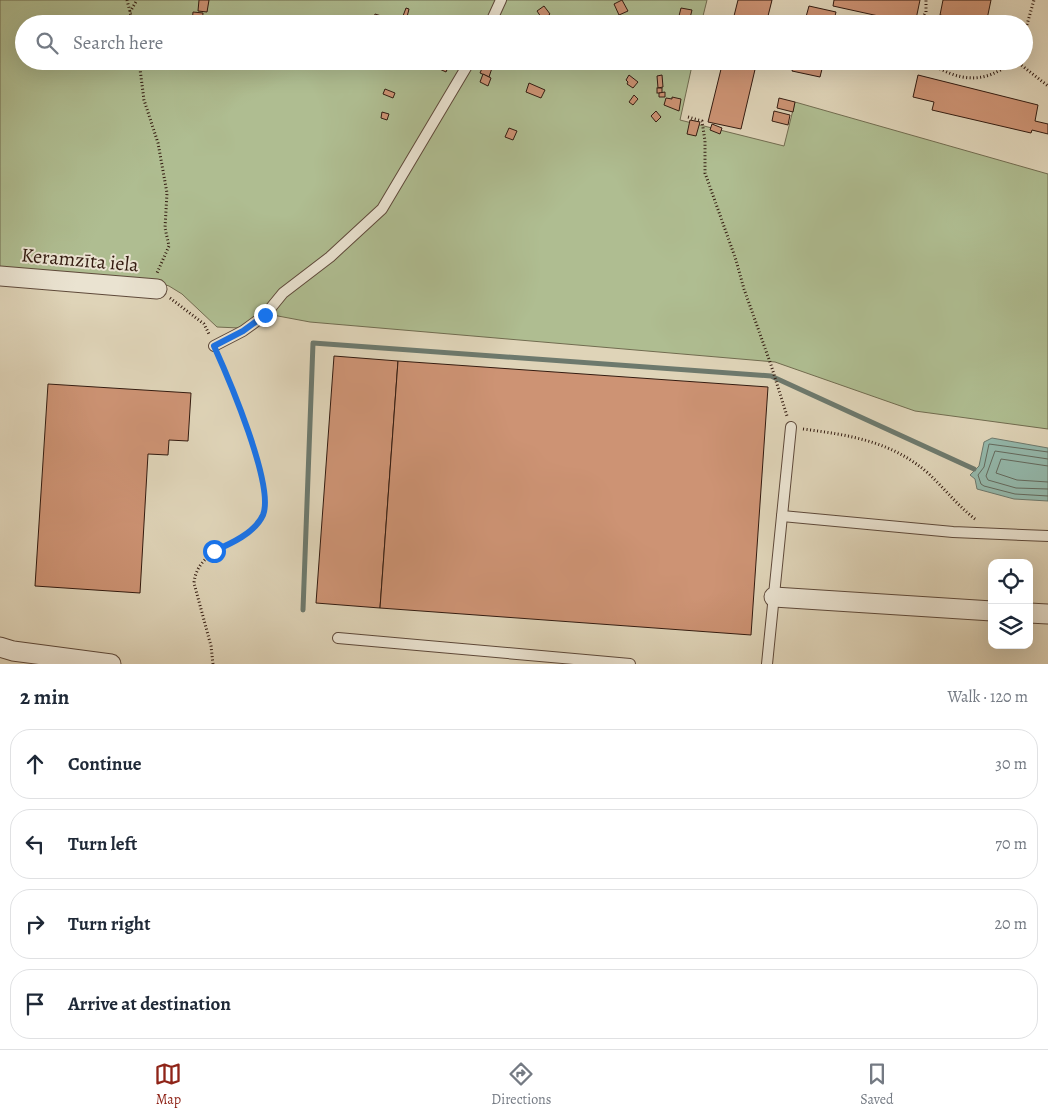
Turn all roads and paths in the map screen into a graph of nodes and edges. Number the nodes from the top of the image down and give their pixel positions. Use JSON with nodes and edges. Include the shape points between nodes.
{"nodes":[{"id":1,"x":127,"y":0,"type":"edge"},
{"id":2,"x":137,"y":0,"type":"edge"},
{"id":3,"x":501,"y":0,"type":"edge"},
{"id":4,"x":926,"y":0,"type":"edge"},
{"id":5,"x":1034,"y":0,"type":"edge"},
{"id":6,"x":130,"y":13,"type":"joint"},
{"id":7,"x":494,"y":15,"type":"edge"},
{"id":8,"x":924,"y":15,"type":"edge"},
{"id":9,"x":1030,"y":15,"type":"edge"},
{"id":10,"x":140,"y":70,"type":"edge"},
{"id":11,"x":465,"y":70,"type":"edge"},
{"id":12,"x":942,"y":70,"type":"edge"},
{"id":13,"x":1002,"y":70,"type":"edge"},
{"id":14,"x":1026,"y":70,"type":"edge"},
{"id":15,"x":1048,"y":86,"type":"edge"},
{"id":16,"x":688,"y":117,"type":"dead end"},
{"id":17,"x":0,"y":276,"type":"edge"},
{"id":18,"x":157,"y":289,"type":"junction"},
{"id":19,"x":214,"y":346,"type":"junction"},
{"id":20,"x":791,"y":427,"type":"junction"},
{"id":21,"x":782,"y":516,"type":"junction"},
{"id":22,"x":978,"y":521,"type":"dead end"},
{"id":23,"x":1048,"y":536,"type":"edge"},
{"id":24,"x":774,"y":597,"type":"junction"},
{"id":25,"x":988,"y":611,"type":"edge"},
{"id":26,"x":1033,"y":613,"type":"edge"},
{"id":27,"x":1048,"y":614,"type":"edge"},
{"id":28,"x":338,"y":638,"type":"dead end"},
{"id":29,"x":0,"y":647,"type":"edge"},
{"id":30,"x":111,"y":664,"type":"edge"},
{"id":31,"x":212,"y":664,"type":"edge"},
{"id":32,"x":630,"y":664,"type":"edge"},
{"id":33,"x":767,"y":664,"type":"edge"}],
"edges":[{"from":1,"to":6,"type":"path"},
{"from":2,"to":6,"type":"path"},
{"from":3,"to":7,"type":"lane"},
{"from":4,"to":8,"type":"path"},
{"from":5,"to":9,"type":"path"},
{"from":10,"to":18,"type":"path","via":[[144,100],[158,143],[167,193],[165,228],[169,246],[156,273]]},
{"from":11,"to":19,"type":"lane","via":[[382,209],[330,257],[282,294],[265,315]]},
{"from":12,"to":13,"type":"path","via":[[960,77],[982,78]]},
{"from":14,"to":15,"type":"path"},
{"from":16,"to":20,"type":"path","via":[[702,121],[706,141],[705,173]]},
{"from":17,"to":18,"type":"street","name":"Keramzīta iela"},
{"from":18,"to":19,"type":"path","via":[[204,324]]},
{"from":19,"to":31,"type":"path","via":[[249,436],[265,505],[262,515],[249,531],[214,551],[204,559],[195,574],[194,584],[211,646]]},
{"from":20,"to":21,"type":"lane"},
{"from":20,"to":22,"type":"path","via":[[854,436],[896,450],[930,475]]},
{"from":21,"to":23,"type":"lane","via":[[952,532]]},
{"from":21,"to":24,"type":"lane"},
{"from":24,"to":25,"type":"street"},
{"from":24,"to":33,"type":"lane"},
{"from":26,"to":27,"type":"street"},
{"from":28,"to":32,"type":"lane"},
{"from":29,"to":30,"type":"street"}]}
